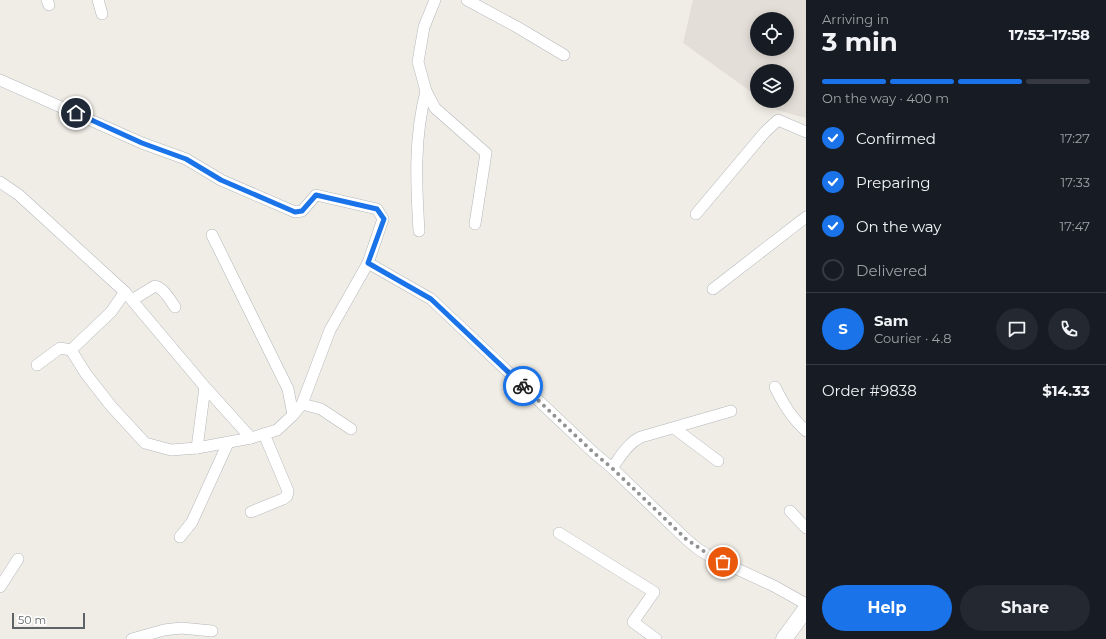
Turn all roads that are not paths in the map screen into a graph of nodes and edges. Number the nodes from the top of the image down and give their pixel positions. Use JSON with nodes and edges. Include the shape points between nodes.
{"nodes":[{"id":1,"x":98,"y":0,"type":"edge"},
{"id":2,"x":435,"y":0,"type":"edge"},
{"id":3,"x":468,"y":0,"type":"edge"},
{"id":4,"x":102,"y":14,"type":"dead end"},
{"id":5,"x":564,"y":55,"type":"dead end"},
{"id":6,"x":0,"y":80,"type":"edge"},
{"id":7,"x":426,"y":91,"type":"junction"},
{"id":8,"x":806,"y":132,"type":"edge"},
{"id":9,"x":0,"y":182,"type":"edge"},
{"id":10,"x":696,"y":214,"type":"dead end"},
{"id":11,"x":806,"y":217,"type":"edge"},
{"id":12,"x":475,"y":224,"type":"dead end"},
{"id":13,"x":419,"y":231,"type":"dead end"},
{"id":14,"x":212,"y":235,"type":"dead end"},
{"id":15,"x":368,"y":263,"type":"junction"},
{"id":16,"x":713,"y":289,"type":"dead end"},
{"id":17,"x":129,"y":296,"type":"junction"},
{"id":18,"x":175,"y":307,"type":"dead end"},
{"id":19,"x":71,"y":350,"type":"junction"},
{"id":20,"x":37,"y":365,"type":"dead end"},
{"id":21,"x":205,"y":387,"type":"junction"},
{"id":22,"x":774,"y":387,"type":"dead end"},
{"id":23,"x":302,"y":404,"type":"junction"},
{"id":24,"x":731,"y":411,"type":"dead end"},
{"id":25,"x":293,"y":415,"type":"junction"},
{"id":26,"x":674,"y":428,"type":"junction"},
{"id":27,"x":351,"y":429,"type":"dead end"},
{"id":28,"x":806,"y":431,"type":"edge"},
{"id":29,"x":264,"y":434,"type":"junction"},
{"id":30,"x":251,"y":438,"type":"junction"},
{"id":31,"x":228,"y":442,"type":"junction"},
{"id":32,"x":196,"y":448,"type":"junction"},
{"id":33,"x":718,"y":461,"type":"dead end"},
{"id":34,"x":612,"y":468,"type":"junction"},
{"id":35,"x":790,"y":511,"type":"dead end"},
{"id":36,"x":251,"y":512,"type":"dead end"},
{"id":37,"x":806,"y":528,"type":"edge"},
{"id":38,"x":559,"y":533,"type":"dead end"},
{"id":39,"x":180,"y":537,"type":"dead end"},
{"id":40,"x":18,"y":559,"type":"dead end"},
{"id":41,"x":0,"y":587,"type":"edge"},
{"id":42,"x":806,"y":609,"type":"edge"},
{"id":43,"x":212,"y":631,"type":"dead end"},
{"id":44,"x":786,"y":638,"type":"edge"},
{"id":45,"x":132,"y":639,"type":"edge"},
{"id":46,"x":656,"y":639,"type":"edge"}],
"edges":[{"from":1,"to":4,"type":"street"},
{"from":2,"to":7,"type":"street","via":[[424,27],[418,62]]},
{"from":3,"to":5,"type":"street"},
{"from":6,"to":15,"type":"street","via":[[142,143],[186,159],[221,180],[295,212],[302,211],[316,195],[377,209],[384,219]]},
{"from":7,"to":12,"type":"street","via":[[435,108],[486,153]]},
{"from":7,"to":13,"type":"street","via":[[418,139],[416,186]]},
{"from":8,"to":10,"type":"street","via":[[778,120],[764,132]]},
{"from":9,"to":17,"type":"street","via":[[19,195]]},
{"from":11,"to":16,"type":"street"},
{"from":14,"to":25,"type":"street","via":[[288,389]]},
{"from":15,"to":23,"type":"street","via":[[330,330]]},
{"from":15,"to":34,"type":"street","via":[[431,299]]},
{"from":17,"to":18,"type":"street","via":[[157,286]]},
{"from":17,"to":19,"type":"street"},
{"from":17,"to":21,"type":"street"},
{"from":19,"to":20,"type":"street","via":[[60,348]]},
{"from":19,"to":32,"type":"street","via":[[111,406],[144,442],[171,450]]},
{"from":21,"to":30,"type":"street"},
{"from":21,"to":32,"type":"street"},
{"from":22,"to":28,"type":"street","via":[[795,421]]},
{"from":23,"to":25,"type":"street"},
{"from":23,"to":27,"type":"street","via":[[321,409]]},
{"from":24,"to":26,"type":"street"},
{"from":25,"to":29,"type":"street","via":[[277,430]]},
{"from":26,"to":33,"type":"street"},
{"from":26,"to":34,"type":"street","via":[[635,440]]},
{"from":29,"to":30,"type":"street"},
{"from":29,"to":36,"type":"street","via":[[288,490],[287,496],[283,499]]},
{"from":30,"to":31,"type":"street"},
{"from":31,"to":32,"type":"street"},
{"from":31,"to":39,"type":"street","via":[[192,522]]},
{"from":34,"to":42,"type":"street","via":[[698,549],[774,586]]},
{"from":35,"to":37,"type":"street"},
{"from":38,"to":46,"type":"street","via":[[654,592],[633,622]]},
{"from":40,"to":41,"type":"street"},
{"from":42,"to":44,"type":"street"},
{"from":43,"to":45,"type":"street","via":[[181,628]]}]}
